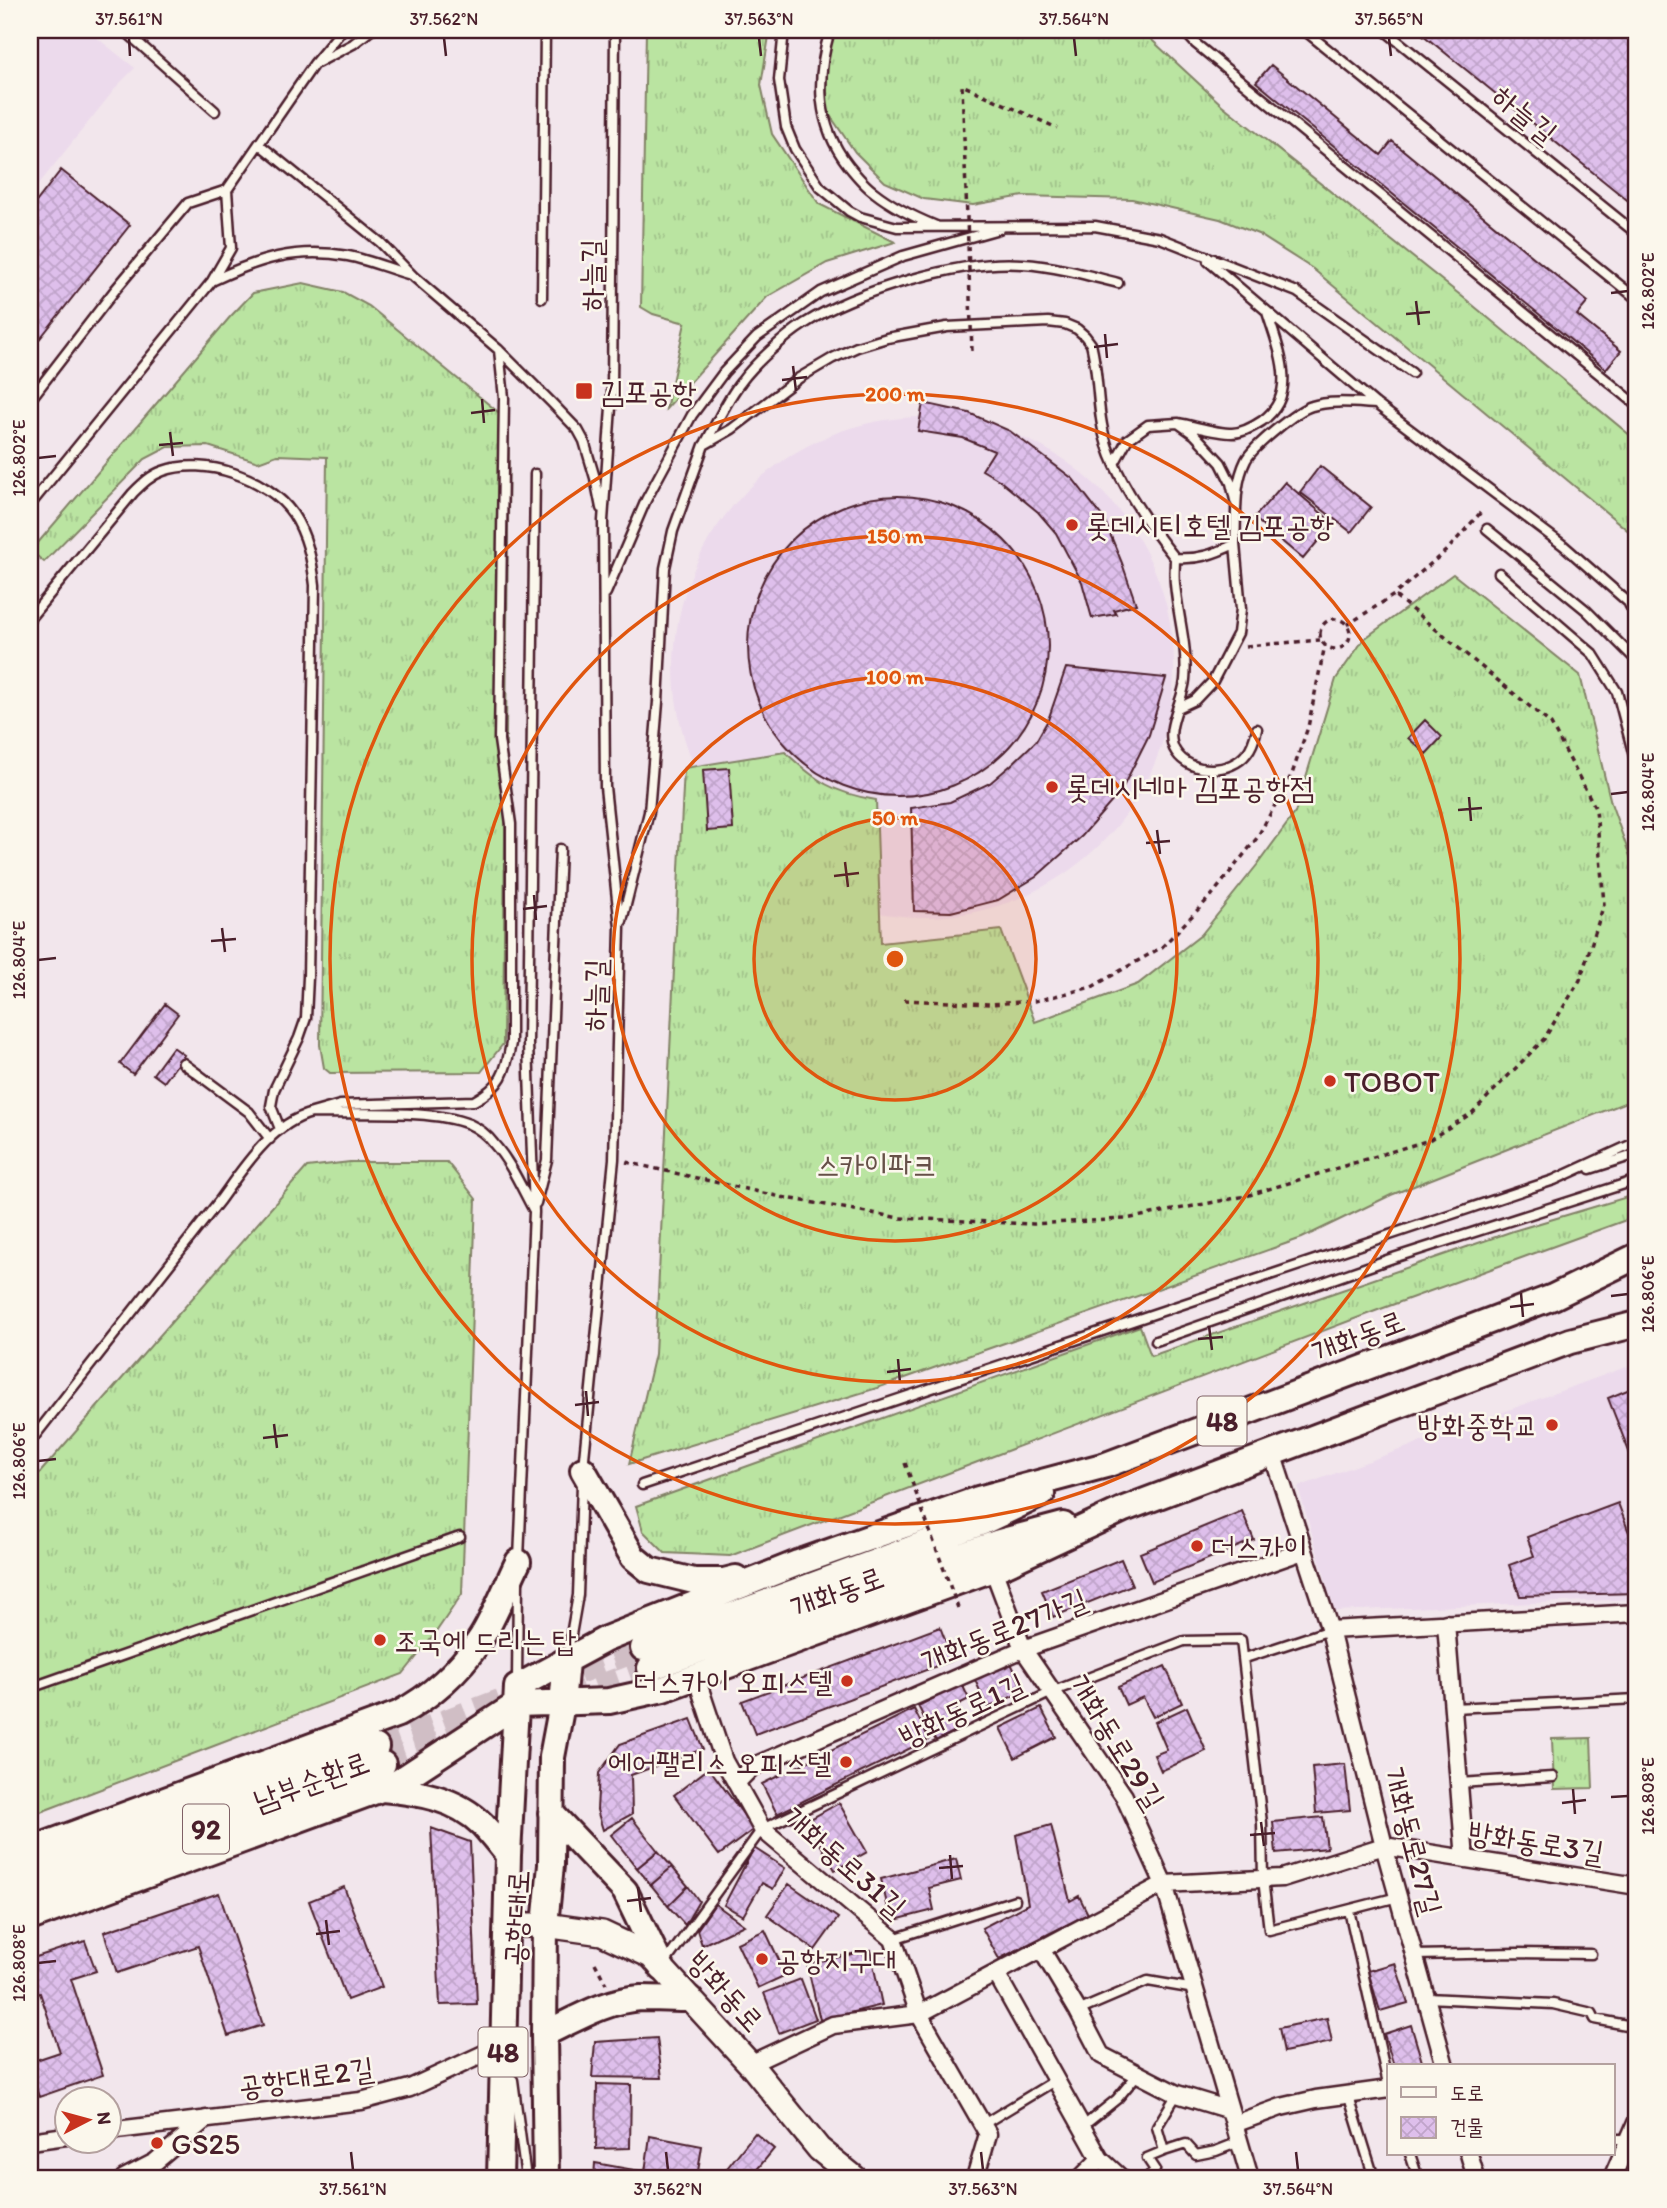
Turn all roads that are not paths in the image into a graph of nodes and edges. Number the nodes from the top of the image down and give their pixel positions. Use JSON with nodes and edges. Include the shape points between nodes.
{"nodes":[{"id":1,"x":124,"y":30,"type":"edge"},
{"id":2,"x":334,"y":30,"type":"edge"},
{"id":3,"x":342,"y":30,"type":"edge"},
{"id":4,"x":371,"y":30,"type":"edge"},
{"id":5,"x":545,"y":30,"type":"edge"},
{"id":6,"x":615,"y":30,"type":"edge"},
{"id":7,"x":785,"y":30,"type":"edge"},
{"id":8,"x":830,"y":30,"type":"edge"},
{"id":9,"x":1183,"y":30,"type":"edge"},
{"id":10,"x":1304,"y":30,"type":"edge"},
{"id":11,"x":1384,"y":30,"type":"edge"},
{"id":12,"x":327,"y":47,"type":"junction"},
{"id":13,"x":314,"y":64,"type":"junction"},
{"id":14,"x":215,"y":111,"type":"dead end"},
{"id":15,"x":260,"y":144,"type":"junction"},
{"id":16,"x":226,"y":190,"type":"junction"},
{"id":17,"x":1013,"y":225,"type":"junction"},
{"id":18,"x":939,"y":228,"type":"junction"},
{"id":19,"x":1637,"y":234,"type":"edge"},
{"id":20,"x":1203,"y":257,"type":"junction"},
{"id":21,"x":414,"y":276,"type":"junction"},
{"id":22,"x":212,"y":281,"type":"junction"},
{"id":23,"x":1118,"y":283,"type":"dead end"},
{"id":24,"x":542,"y":298,"type":"dead end"},
{"id":25,"x":1637,"y":299,"type":"edge"},
{"id":26,"x":1267,"y":312,"type":"junction"},
{"id":27,"x":499,"y":350,"type":"junction"},
{"id":28,"x":1412,"y":373,"type":"dead end"},
{"id":29,"x":30,"y":400,"type":"edge"},
{"id":30,"x":1376,"y":404,"type":"junction"},
{"id":31,"x":1637,"y":405,"type":"edge"},
{"id":32,"x":1178,"y":424,"type":"junction"},
{"id":33,"x":704,"y":445,"type":"junction"},
{"id":34,"x":1115,"y":462,"type":"junction"},
{"id":35,"x":536,"y":474,"type":"dead end"},
{"id":36,"x":31,"y":501,"type":"edge"},
{"id":37,"x":1235,"y":501,"type":"junction"},
{"id":38,"x":603,"y":521,"type":"junction"},
{"id":39,"x":1487,"y":529,"type":"dead end"},
{"id":40,"x":1235,"y":544,"type":"junction"},
{"id":41,"x":1175,"y":558,"type":"junction"},
{"id":42,"x":1499,"y":573,"type":"dead end"},
{"id":43,"x":604,"y":596,"type":"junction"},
{"id":44,"x":30,"y":618,"type":"edge"},
{"id":45,"x":1637,"y":619,"type":"edge"},
{"id":46,"x":1637,"y":662,"type":"edge"},
{"id":47,"x":1178,"y":708,"type":"junction"},
{"id":48,"x":1257,"y":729,"type":"dead end"},
{"id":49,"x":1637,"y":778,"type":"edge"},
{"id":50,"x":560,"y":849,"type":"dead end"},
{"id":51,"x":620,"y":927,"type":"junction"},
{"id":52,"x":183,"y":1062,"type":"dead end"},
{"id":53,"x":312,"y":1113,"type":"junction"},
{"id":54,"x":280,"y":1129,"type":"junction"},
{"id":55,"x":270,"y":1139,"type":"junction"},
{"id":56,"x":1637,"y":1143,"type":"edge"},
{"id":57,"x":1637,"y":1154,"type":"edge"},
{"id":58,"x":1554,"y":1180,"type":"junction"},
{"id":59,"x":1637,"y":1180,"type":"edge"},
{"id":60,"x":534,"y":1212,"type":"junction"},
{"id":61,"x":1637,"y":1256,"type":"edge"},
{"id":62,"x":1637,"y":1271,"type":"edge"},
{"id":63,"x":1553,"y":1297,"type":"junction"},
{"id":64,"x":1637,"y":1310,"type":"edge"},
{"id":65,"x":1637,"y":1324,"type":"edge"},
{"id":66,"x":1156,"y":1341,"type":"dead end"},
{"id":67,"x":1570,"y":1341,"type":"junction"},
{"id":68,"x":30,"y":1442,"type":"edge"},
{"id":69,"x":1272,"y":1453,"type":"junction"},
{"id":70,"x":1106,"y":1465,"type":"junction"},
{"id":71,"x":583,"y":1470,"type":"junction"},
{"id":72,"x":642,"y":1485,"type":"dead end"},
{"id":73,"x":1124,"y":1509,"type":"junction"},
{"id":74,"x":460,"y":1538,"type":"dead end"},
{"id":75,"x":1303,"y":1552,"type":"junction"},
{"id":76,"x":519,"y":1562,"type":"junction"},
{"id":77,"x":798,"y":1563,"type":"junction"},
{"id":78,"x":993,"y":1569,"type":"junction"},
{"id":79,"x":1637,"y":1613,"type":"edge"},
{"id":80,"x":1446,"y":1623,"type":"junction"},
{"id":81,"x":1330,"y":1630,"type":"junction"},
{"id":82,"x":1023,"y":1648,"type":"junction"},
{"id":83,"x":650,"y":1658,"type":"junction"},
{"id":84,"x":1245,"y":1658,"type":"junction"},
{"id":85,"x":566,"y":1662,"type":"junction"},
{"id":86,"x":696,"y":1677,"type":"junction"},
{"id":87,"x":30,"y":1688,"type":"edge"},
{"id":88,"x":1054,"y":1691,"type":"junction"},
{"id":89,"x":517,"y":1695,"type":"junction"},
{"id":90,"x":1637,"y":1699,"type":"edge"},
{"id":91,"x":562,"y":1704,"type":"junction"},
{"id":92,"x":1453,"y":1708,"type":"junction"},
{"id":93,"x":380,"y":1762,"type":"junction"},
{"id":94,"x":1553,"y":1777,"type":"dead end"},
{"id":95,"x":736,"y":1783,"type":"junction"},
{"id":96,"x":1459,"y":1783,"type":"junction"},
{"id":97,"x":551,"y":1813,"type":"junction"},
{"id":98,"x":762,"y":1829,"type":"junction"},
{"id":99,"x":1384,"y":1846,"type":"junction"},
{"id":100,"x":30,"y":1850,"type":"edge"},
{"id":101,"x":508,"y":1855,"type":"junction"},
{"id":102,"x":1465,"y":1859,"type":"junction"},
{"id":103,"x":30,"y":1874,"type":"edge"},
{"id":104,"x":1263,"y":1880,"type":"junction"},
{"id":105,"x":1164,"y":1884,"type":"junction"},
{"id":106,"x":1637,"y":1886,"type":"edge"},
{"id":107,"x":30,"y":1894,"type":"edge"},
{"id":108,"x":1398,"y":1897,"type":"junction"},
{"id":109,"x":1016,"y":1900,"type":"dead end"},
{"id":110,"x":1349,"y":1910,"type":"junction"},
{"id":111,"x":30,"y":1918,"type":"edge"},
{"id":112,"x":508,"y":1925,"type":"junction"},
{"id":113,"x":545,"y":1925,"type":"junction"},
{"id":114,"x":893,"y":1939,"type":"junction"},
{"id":115,"x":1041,"y":1949,"type":"junction"},
{"id":116,"x":1591,"y":1954,"type":"dead end"},
{"id":117,"x":1415,"y":1955,"type":"junction"},
{"id":118,"x":662,"y":1968,"type":"junction"},
{"id":119,"x":996,"y":1973,"type":"junction"},
{"id":120,"x":1195,"y":1989,"type":"junction"},
{"id":121,"x":1427,"y":1998,"type":"junction"},
{"id":122,"x":690,"y":1999,"type":"junction"},
{"id":123,"x":1078,"y":2011,"type":"junction"},
{"id":124,"x":505,"y":2014,"type":"junction"},
{"id":125,"x":919,"y":2014,"type":"junction"},
{"id":126,"x":1637,"y":2027,"type":"edge"},
{"id":127,"x":544,"y":2034,"type":"junction"},
{"id":128,"x":503,"y":2045,"type":"junction"},
{"id":129,"x":750,"y":2064,"type":"junction"},
{"id":130,"x":1444,"y":2064,"type":"edge"},
{"id":131,"x":1137,"y":2075,"type":"junction"},
{"id":132,"x":1387,"y":2079,"type":"edge"},
{"id":133,"x":1056,"y":2080,"type":"junction"},
{"id":134,"x":1387,"y":2088,"type":"edge"},
{"id":135,"x":1177,"y":2094,"type":"junction"},
{"id":136,"x":1349,"y":2094,"type":"junction"},
{"id":137,"x":1232,"y":2118,"type":"junction"},
{"id":138,"x":206,"y":2119,"type":"junction"},
{"id":139,"x":1637,"y":2121,"type":"edge"},
{"id":140,"x":982,"y":2125,"type":"junction"},
{"id":141,"x":1082,"y":2127,"type":"junction"},
{"id":142,"x":122,"y":2129,"type":"edge"},
{"id":143,"x":52,"y":2138,"type":"edge"},
{"id":144,"x":30,"y":2141,"type":"edge"},
{"id":145,"x":1240,"y":2142,"type":"junction"},
{"id":146,"x":1626,"y":2145,"type":"edge"},
{"id":147,"x":1164,"y":2151,"type":"junction"},
{"id":148,"x":1411,"y":2156,"type":"edge"},
{"id":149,"x":1470,"y":2156,"type":"edge"},
{"id":150,"x":1100,"y":2159,"type":"junction"},
{"id":151,"x":124,"y":2178,"type":"edge"},
{"id":152,"x":500,"y":2178,"type":"edge"},
{"id":153,"x":526,"y":2178,"type":"edge"},
{"id":154,"x":546,"y":2178,"type":"edge"},
{"id":155,"x":855,"y":2178,"type":"edge"},
{"id":156,"x":975,"y":2178,"type":"edge"},
{"id":157,"x":1081,"y":2178,"type":"edge"},
{"id":158,"x":1121,"y":2178,"type":"edge"},
{"id":159,"x":1147,"y":2178,"type":"edge"},
{"id":160,"x":1250,"y":2178,"type":"edge"},
{"id":161,"x":1374,"y":2178,"type":"edge"},
{"id":162,"x":1418,"y":2178,"type":"edge"},
{"id":163,"x":1476,"y":2178,"type":"edge"},
{"id":164,"x":1612,"y":2178,"type":"edge"}],
"edges":[{"from":1,"to":14,"type":"lane"},
{"from":2,"to":12,"type":"lane"},
{"from":3,"to":12,"type":"lane"},
{"from":4,"to":13,"type":"lane"},
{"from":5,"to":24,"type":"lane"},
{"from":6,"to":38,"type":"lane","name":"하늘길","via":[[612,393]]},
{"from":7,"to":18,"type":"lane","via":[[779,80],[786,127],[820,187],[860,217],[897,227]]},
{"from":8,"to":18,"type":"lane","via":[[821,101],[839,153],[872,191]]},
{"from":9,"to":31,"type":"lane"},
{"from":10,"to":25,"type":"lane"},
{"from":11,"to":19,"type":"lane","name":"하늘길"},
{"from":12,"to":13,"type":"lane"},
{"from":13,"to":15,"type":"lane"},
{"from":15,"to":16,"type":"lane"},
{"from":15,"to":21,"type":"lane","name":"하늘길","via":[[381,243]]},
{"from":16,"to":22,"type":"lane","name":"하늘길","via":[[231,248]]},
{"from":16,"to":29,"type":"lane","via":[[188,203]]},
{"from":17,"to":18,"type":"lane"},
{"from":17,"to":20,"type":"lane","via":[[1095,226],[1160,237]]},
{"from":17,"to":43,"type":"lane","via":[[891,261],[821,292],[757,337],[692,415],[646,500]]},
{"from":20,"to":26,"type":"lane"},
{"from":20,"to":28,"type":"lane","via":[[1297,292]]},
{"from":21,"to":22,"type":"lane","name":"하늘길","via":[[350,257],[310,252],[260,260]]},
{"from":21,"to":27,"type":"lane","name":"하늘길"},
{"from":22,"to":36,"type":"lane","name":"하늘길"},
{"from":23,"to":33,"type":"lane","via":[[1021,264],[921,277],[864,294],[803,324],[767,354],[740,382]]},
{"from":26,"to":30,"type":"lane"},
{"from":26,"to":32,"type":"lane","via":[[1283,366],[1283,391],[1273,413],[1253,428],[1232,433]]},
{"from":27,"to":38,"type":"lane","name":"하늘길","via":[[578,430],[595,478]]},
{"from":27,"to":53,"type":"lane","via":[[504,398],[499,740],[511,824],[511,1042],[507,1068],[487,1094],[474,1101],[340,1105]]},
{"from":30,"to":37,"type":"lane","via":[[1311,406],[1273,431],[1247,459]]},
{"from":30,"to":45,"type":"lane","via":[[1563,545],[1628,602]]},
{"from":32,"to":34,"type":"lane","via":[[1149,425],[1127,440]]},
{"from":32,"to":37,"type":"lane","via":[[1221,463]]},
{"from":33,"to":34,"type":"lane","via":[[799,378],[857,347],[947,327],[1048,322],[1077,329],[1091,344],[1102,428]]},
{"from":33,"to":51,"type":"lane","via":[[673,531],[665,568],[649,812]]},
{"from":34,"to":41,"type":"lane","via":[[1149,526]]},
{"from":35,"to":60,"type":"lane","via":[[528,1044]]},
{"from":37,"to":40,"type":"lane"},
{"from":38,"to":43,"type":"lane","name":"하늘길"},
{"from":39,"to":46,"type":"lane","via":[[1586,610]]},
{"from":40,"to":41,"type":"lane","via":[[1210,555]]},
{"from":40,"to":47,"type":"lane","via":[[1241,609],[1238,633],[1213,681],[1195,700]]},
{"from":41,"to":47,"type":"lane","via":[[1186,651]]},
{"from":42,"to":49,"type":"lane","via":[[1594,654],[1617,692]]},
{"from":43,"to":51,"type":"lane","name":"하늘길","via":[[605,787]]},
{"from":44,"to":54,"type":"lane","via":[[133,493],[164,471],[185,467],[232,471],[278,498],[303,532],[315,585],[308,977],[306,1018],[271,1106]]},
{"from":47,"to":48,"type":"lane","via":[[1170,726],[1175,751],[1190,765],[1205,769],[1222,768],[1246,755]]},
{"from":50,"to":60,"type":"lane","via":[[547,1160]]},
{"from":51,"to":71,"type":"lane","name":"하늘길","via":[[614,1159]]},
{"from":52,"to":55,"type":"lane","via":[[249,1112]]},
{"from":53,"to":54,"type":"lane"},
{"from":53,"to":60,"type":"lane","via":[[419,1115],[471,1125],[506,1159]]},
{"from":54,"to":55,"type":"lane"},
{"from":55,"to":68,"type":"lane","via":[[244,1166]]},
{"from":56,"to":58,"type":"lane"},
{"from":57,"to":58,"type":"lane"},
{"from":58,"to":72,"type":"lane"},
{"from":59,"to":66,"type":"lane"},
{"from":60,"to":76,"type":"lane"},
{"from":61,"to":63,"type":"main road","name":"개화동로","number":"48"},
{"from":62,"to":63,"type":"main road","name":"개화동로"},
{"from":63,"to":70,"type":"main road","name":"개화동로","number":"48"},
{"from":64,"to":67,"type":"main road","name":"개화동로"},
{"from":65,"to":67,"type":"main road","name":"개화동로"},
{"from":67,"to":69,"type":"main road","name":"개화동로"},
{"from":69,"to":73,"type":"main road","name":"개화동로"},
{"from":69,"to":75,"type":"street","name":"개화동로27길"},
{"from":70,"to":77,"type":"main road","name":"개화동로","number":"48","via":[[978,1499]]},
{"from":70,"to":83,"type":"main road","name":"개화동로","via":[[983,1522]]},
{"from":71,"to":77,"type":"main road","via":[[633,1558],[649,1570],[694,1581],[724,1581]]},
{"from":71,"to":85,"type":"lane","name":"하늘길","via":[[578,1595]]},
{"from":73,"to":78,"type":"main road","name":"개화동로"},
{"from":73,"to":83,"type":"main road","name":"개화동로","via":[[999,1542]]},
{"from":74,"to":87,"type":"lane"},
{"from":75,"to":81,"type":"street","name":"개화동로27길"},
{"from":75,"to":82,"type":"street","name":"개화동로27가길"},
{"from":76,"to":89,"type":"lane"},
{"from":76,"to":93,"type":"main road","number":"92","via":[[480,1640],[453,1673],[398,1714]]},
{"from":77,"to":83,"type":"main road","name":"개화동로","number":"48"},
{"from":78,"to":82,"type":"street","name":"개화동로29길"},
{"from":78,"to":86,"type":"main road","name":"개화동로"},
{"from":79,"to":80,"type":"street"},
{"from":80,"to":81,"type":"street"},
{"from":80,"to":92,"type":"street"},
{"from":81,"to":84,"type":"lane"},
{"from":81,"to":99,"type":"street","name":"개화동로27길"},
{"from":82,"to":88,"type":"street","name":"개화동로29길"},
{"from":82,"to":95,"type":"street","name":"개화동로27가길","via":[[752,1767]]},
{"from":83,"to":85,"type":"main road","name":"개화동로","number":"48","via":[[606,1639]]},
{"from":83,"to":86,"type":"main road","name":"개화동로"},
{"from":83,"to":91,"type":"main road","name":"개화동로","via":[[609,1701]]},
{"from":84,"to":88,"type":"lane","name":"방화동로1길","via":[[1241,1640],[1184,1642]]},
{"from":84,"to":104,"type":"lane","via":[[1262,1823]]},
{"from":85,"to":89,"type":"main road","name":"남부순환로"},
{"from":85,"to":91,"type":"main road","name":"공항대로","number":"48"},
{"from":86,"to":95,"type":"street","name":"개화동로31길"},
{"from":88,"to":98,"type":"lane","name":"방화동로1길"},
{"from":88,"to":105,"type":"street","name":"개화동로29길","via":[[1124,1796]]},
{"from":89,"to":91,"type":"main road"},
{"from":89,"to":93,"type":"main road","name":"남부순환로"},
{"from":89,"to":101,"type":"main road","name":"공항대로","number":"48"},
{"from":90,"to":92,"type":"lane"},
{"from":91,"to":97,"type":"main road","name":"공항대로","number":"48","via":[[552,1757]]},
{"from":92,"to":96,"type":"street"},
{"from":93,"to":100,"type":"main road","name":"남부순환로","number":"92"},
{"from":93,"to":101,"type":"main road","via":[[412,1792],[440,1798],[465,1811]]},
{"from":93,"to":103,"type":"main road","name":"남부순환로","number":"92"},
{"from":93,"to":107,"type":"main road","name":"남부순환로","number":"92"},
{"from":93,"to":111,"type":"main road","name":"남부순환로","number":"92"},
{"from":94,"to":96,"type":"lane"},
{"from":95,"to":98,"type":"street","name":"개화동로31길"},
{"from":96,"to":102,"type":"street"},
{"from":97,"to":113,"type":"main road","name":"공항대로","number":"48"},
{"from":97,"to":118,"type":"main road","via":[[625,1891]]},
{"from":98,"to":114,"type":"street","name":"개화동로31길"},
{"from":98,"to":118,"type":"lane","name":"방화동로1길"},
{"from":99,"to":102,"type":"street","name":"방화동로3길"},
{"from":99,"to":104,"type":"street","name":"방화동로3길"},
{"from":99,"to":108,"type":"street","name":"개화동로27길"},
{"from":101,"to":112,"type":"main road","name":"공항대로","number":"48"},
{"from":102,"to":106,"type":"street","name":"방화동로3길"},
{"from":104,"to":105,"type":"street","name":"방화동로3길"},
{"from":104,"to":110,"type":"lane","via":[[1269,1930]]},
{"from":105,"to":115,"type":"street","name":"방화동로3길"},
{"from":105,"to":120,"type":"street","name":"개화동로29길"},
{"from":108,"to":110,"type":"lane"},
{"from":108,"to":117,"type":"street","name":"개화동로27길"},
{"from":109,"to":114,"type":"lane"},
{"from":110,"to":132,"type":"lane"},
{"from":112,"to":113,"type":"main road","name":"방화동로"},
{"from":112,"to":124,"type":"main road","name":"공항대로","number":"48"},
{"from":113,"to":118,"type":"main road","name":"방화동로","via":[[601,1933],[651,1956]]},
{"from":113,"to":127,"type":"main road","name":"공항대로","number":"48"},
{"from":114,"to":125,"type":"street","name":"개화동로31길"},
{"from":115,"to":119,"type":"street","name":"방화동로3길"},
{"from":115,"to":123,"type":"street"},
{"from":116,"to":117,"type":"lane"},
{"from":117,"to":121,"type":"street","name":"개화동로27길"},
{"from":118,"to":122,"type":"main road","name":"방화동로"},
{"from":119,"to":125,"type":"street","name":"방화동로3길"},
{"from":119,"to":133,"type":"street"},
{"from":120,"to":123,"type":"lane","via":[[1148,1981]]},
{"from":120,"to":137,"type":"street","name":"개화동로29길"},
{"from":121,"to":126,"type":"lane","via":[[1553,2004]]},
{"from":121,"to":130,"type":"street","name":"개화동로27길"},
{"from":122,"to":127,"type":"main road","via":[[639,1998],[613,2003]]},
{"from":122,"to":129,"type":"main road","name":"방화동로"},
{"from":123,"to":131,"type":"street","via":[[1101,2056]]},
{"from":124,"to":128,"type":"main road","name":"공항대로","number":"48"},
{"from":124,"to":153,"type":"lane"},
{"from":125,"to":129,"type":"street","name":"방화동로3길","via":[[833,2025]]},
{"from":125,"to":140,"type":"street","name":"개화동로31길"},
{"from":127,"to":154,"type":"main road","name":"공항대로","number":"48"},
{"from":128,"to":138,"type":"street","name":"공항대로2길","via":[[410,2088],[361,2101]]},
{"from":128,"to":152,"type":"main road","name":"공항대로","number":"48"},
{"from":129,"to":155,"type":"main road","name":"방화동로","via":[[819,2148]]},
{"from":131,"to":135,"type":"street"},
{"from":131,"to":141,"type":"lane","via":[[1117,2099]]},
{"from":133,"to":140,"type":"lane"},
{"from":133,"to":141,"type":"street"},
{"from":134,"to":136,"type":"street"},
{"from":135,"to":137,"type":"street"},
{"from":135,"to":147,"type":"lane","via":[[1157,2127]]},
{"from":136,"to":137,"type":"street"},
{"from":136,"to":161,"type":"lane"},
{"from":137,"to":145,"type":"street","name":"개화동로29길"},
{"from":138,"to":142,"type":"street","name":"공항대로2길"},
{"from":138,"to":151,"type":"street","via":[[155,2162]]},
{"from":139,"to":146,"type":"street"},
{"from":140,"to":156,"type":"street","via":[[988,2134]]},
{"from":141,"to":150,"type":"street"},
{"from":143,"to":144,"type":"street"},
{"from":145,"to":147,"type":"lane","via":[[1196,2155],[1186,2144]]},
{"from":145,"to":160,"type":"street","name":"개화동로29길"},
{"from":146,"to":164,"type":"street"},
{"from":147,"to":159,"type":"lane","via":[[1147,2158],[1154,2171]]},
{"from":148,"to":162,"type":"lane"},
{"from":149,"to":163,"type":"street"},
{"from":150,"to":157,"type":"street"},
{"from":150,"to":158,"type":"street"}]}
